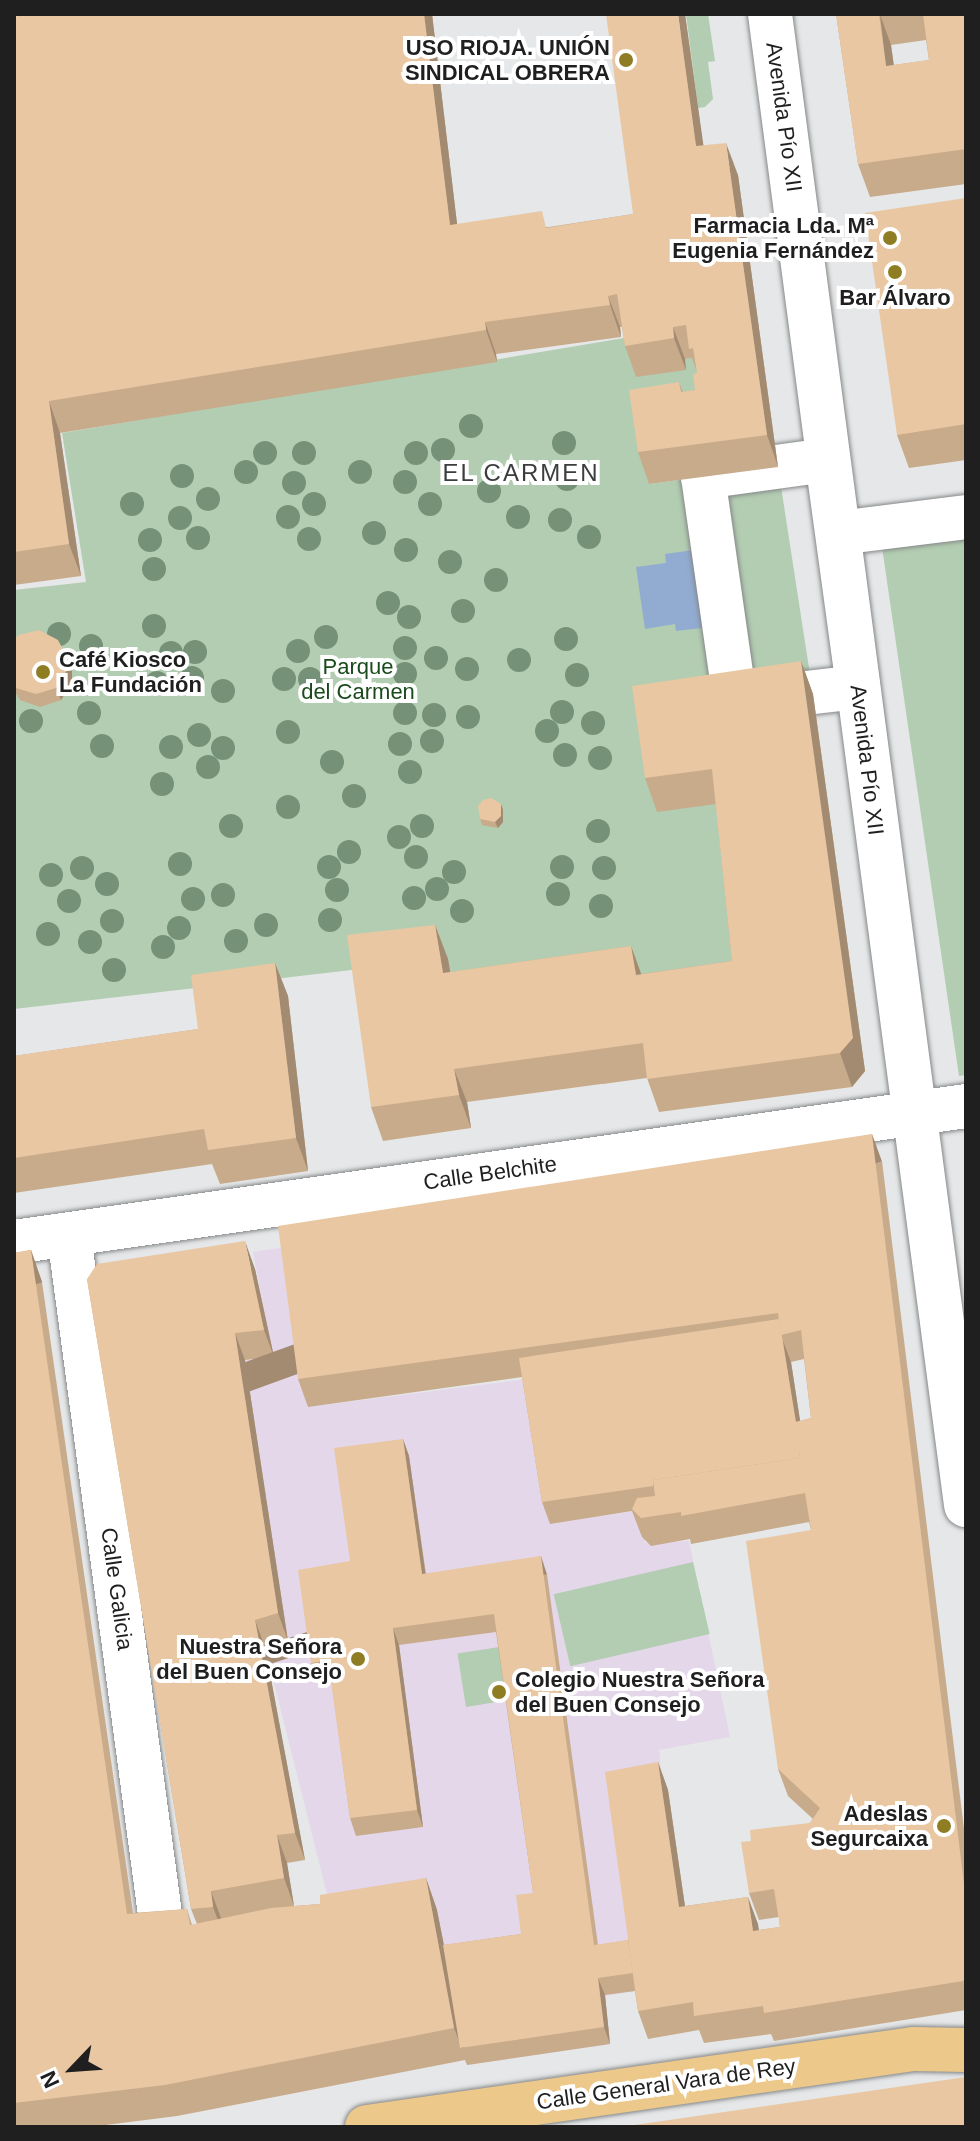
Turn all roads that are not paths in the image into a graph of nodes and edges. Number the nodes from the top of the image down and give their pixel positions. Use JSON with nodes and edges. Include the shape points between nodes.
{"nodes":[{"id":1,"x":770,"y":14,"type":"edge"},
{"id":2,"x":827,"y":460,"type":"junction"},
{"id":3,"x":966,"y":492,"type":"edge"},
{"id":4,"x":878,"y":506,"type":"dead end"},
{"id":5,"x":966,"y":517,"type":"edge"},
{"id":6,"x":840,"y":552,"type":"junction"},
{"id":7,"x":858,"y":687,"type":"junction"},
{"id":8,"x":966,"y":1106,"type":"edge"},
{"id":9,"x":913,"y":1112,"type":"junction"},
{"id":10,"x":69,"y":1235,"type":"junction"},
{"id":11,"x":14,"y":1242,"type":"edge"},
{"id":12,"x":966,"y":1505,"type":"edge"},
{"id":13,"x":164,"y":1944,"type":"edge"},
{"id":14,"x":966,"y":2050,"type":"edge"},
{"id":15,"x":367,"y":2127,"type":"edge"}],
"edges":[{"from":1,"to":2,"type":"street","name":"Avenida Pío XII"},
{"from":2,"to":6,"type":"street","name":"Avenida Pío XII"},
{"from":2,"to":7,"type":"street","via":[[703,477],[735,701]]},
{"from":3,"to":4,"type":"street"},
{"from":5,"to":6,"type":"street"},
{"from":6,"to":7,"type":"street","name":"Avenida Pío XII"},
{"from":7,"to":9,"type":"street","name":"Avenida Pío XII"},
{"from":8,"to":9,"type":"street","name":"Calle Belchite"},
{"from":9,"to":10,"type":"street","name":"Calle Belchite"},
{"from":9,"to":12,"type":"street","name":"Avenida Pío XII"},
{"from":10,"to":11,"type":"street","name":"Calle Belchite"},
{"from":10,"to":13,"type":"street","name":"Calle Galicia"},
{"from":14,"to":15,"type":"main road","name":"Calle General Vara de Rey","via":[[913,2049]]}]}
